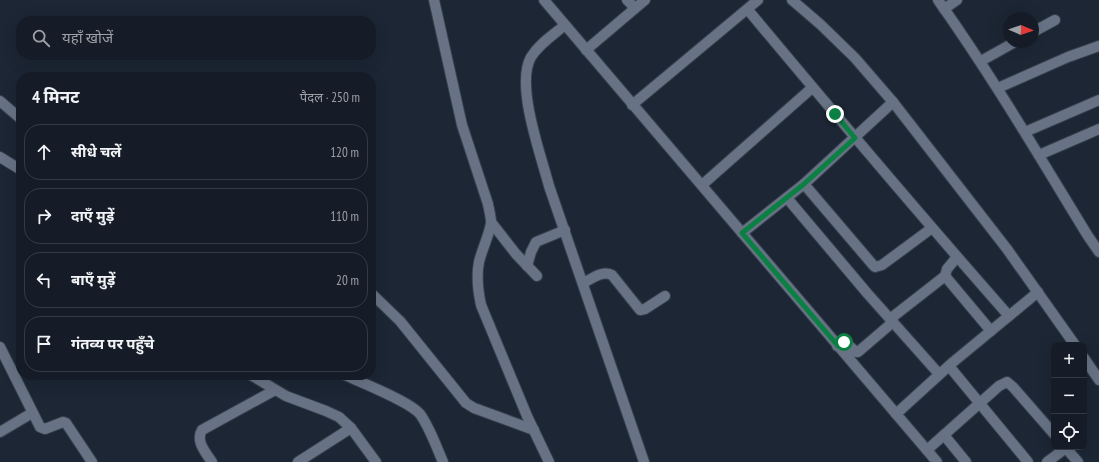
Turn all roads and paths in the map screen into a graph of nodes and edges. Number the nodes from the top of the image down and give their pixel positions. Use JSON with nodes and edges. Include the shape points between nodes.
{"nodes":[{"id":1,"x":434,"y":0,"type":"edge"},
{"id":2,"x":544,"y":0,"type":"edge"},
{"id":3,"x":627,"y":0,"type":"edge"},
{"id":4,"x":644,"y":0,"type":"edge"},
{"id":5,"x":758,"y":0,"type":"edge"},
{"id":6,"x":792,"y":0,"type":"edge"},
{"id":7,"x":938,"y":0,"type":"edge"},
{"id":8,"x":957,"y":0,"type":"edge"},
{"id":9,"x":635,"y":8,"type":"junction"},
{"id":10,"x":944,"y":9,"type":"junction"},
{"id":11,"x":748,"y":10,"type":"junction"},
{"id":12,"x":1055,"y":20,"type":"dead end"},
{"id":13,"x":565,"y":25,"type":"junction"},
{"id":14,"x":1039,"y":29,"type":"edge"},
{"id":15,"x":1099,"y":46,"type":"edge"},
{"id":16,"x":1004,"y":48,"type":"edge"},
{"id":17,"x":586,"y":50,"type":"junction"},
{"id":18,"x":980,"y":61,"type":"junction"},
{"id":19,"x":812,"y":88,"type":"junction"},
{"id":20,"x":998,"y":88,"type":"junction"},
{"id":21,"x":1099,"y":100,"type":"edge"},
{"id":22,"x":0,"y":101,"type":"edge"},
{"id":23,"x":893,"y":102,"type":"junction"},
{"id":24,"x":632,"y":105,"type":"junction"},
{"id":25,"x":16,"y":115,"type":"edge"},
{"id":26,"x":1099,"y":129,"type":"edge"},
{"id":27,"x":1025,"y":132,"type":"junction"},
{"id":28,"x":855,"y":138,"type":"junction"},
{"id":29,"x":1039,"y":155,"type":"junction"},
{"id":30,"x":0,"y":156,"type":"edge"},
{"id":31,"x":16,"y":167,"type":"edge"},
{"id":32,"x":804,"y":184,"type":"junction"},
{"id":33,"x":702,"y":185,"type":"junction"},
{"id":34,"x":787,"y":198,"type":"junction"},
{"id":35,"x":491,"y":222,"type":"junction"},
{"id":36,"x":932,"y":228,"type":"junction"},
{"id":37,"x":565,"y":230,"type":"junction"},
{"id":38,"x":742,"y":233,"type":"junction"},
{"id":39,"x":1099,"y":252,"type":"edge"},
{"id":40,"x":957,"y":257,"type":"junction"},
{"id":41,"x":527,"y":266,"type":"junction"},
{"id":42,"x":537,"y":276,"type":"dead end"},
{"id":43,"x":945,"y":276,"type":"junction"},
{"id":44,"x":583,"y":283,"type":"junction"},
{"id":45,"x":1038,"y":292,"type":"junction"},
{"id":46,"x":665,"y":296,"type":"dead end"},
{"id":47,"x":376,"y":298,"type":"edge"},
{"id":48,"x":1009,"y":316,"type":"junction"},
{"id":49,"x":892,"y":321,"type":"junction"},
{"id":50,"x":991,"y":331,"type":"junction"},
{"id":51,"x":1073,"y":342,"type":"edge"},
{"id":52,"x":838,"y":346,"type":"junction"},
{"id":53,"x":1,"y":352,"type":"edge"},
{"id":54,"x":1087,"y":362,"type":"edge"},
{"id":55,"x":949,"y":366,"type":"junction"},
{"id":56,"x":939,"y":374,"type":"junction"},
{"id":57,"x":259,"y":380,"type":"edge"},
{"id":58,"x":356,"y":380,"type":"edge"},
{"id":59,"x":1099,"y":380,"type":"edge"},
{"id":60,"x":275,"y":390,"type":"junction"},
{"id":61,"x":980,"y":403,"type":"junction"},
{"id":62,"x":32,"y":413,"type":"junction"},
{"id":63,"x":896,"y":414,"type":"junction"},
{"id":64,"x":351,"y":428,"type":"junction"},
{"id":65,"x":534,"y":430,"type":"junction"},
{"id":66,"x":1051,"y":431,"type":"edge"},
{"id":67,"x":0,"y":432,"type":"edge"},
{"id":68,"x":944,"y":435,"type":"junction"},
{"id":69,"x":927,"y":450,"type":"junction"},
{"id":70,"x":1062,"y":450,"type":"edge"},
{"id":71,"x":1068,"y":450,"type":"edge"},
{"id":72,"x":92,"y":462,"type":"edge"},
{"id":73,"x":212,"y":462,"type":"edge"},
{"id":74,"x":298,"y":462,"type":"edge"},
{"id":75,"x":376,"y":462,"type":"edge"},
{"id":76,"x":443,"y":462,"type":"edge"},
{"id":77,"x":549,"y":462,"type":"edge"},
{"id":78,"x":644,"y":462,"type":"edge"},
{"id":79,"x":937,"y":462,"type":"edge"},
{"id":80,"x":966,"y":462,"type":"edge"},
{"id":81,"x":1028,"y":462,"type":"edge"},
{"id":82,"x":1047,"y":462,"type":"edge"},
{"id":83,"x":1078,"y":462,"type":"edge"}],
"edges":[{"from":1,"to":35,"type":"street","via":[[462,125],[488,204]]},
{"from":2,"to":13,"type":"street"},
{"from":3,"to":9,"type":"street"},
{"from":4,"to":9,"type":"street"},
{"from":5,"to":11,"type":"street"},
{"from":6,"to":23,"type":"street","via":[[855,58]]},
{"from":7,"to":10,"type":"street"},
{"from":8,"to":10,"type":"street"},
{"from":9,"to":17,"type":"street"},
{"from":10,"to":18,"type":"street"},
{"from":11,"to":19,"type":"street"},
{"from":11,"to":24,"type":"street"},
{"from":12,"to":14,"type":"street"},
{"from":13,"to":17,"type":"street"},
{"from":13,"to":37,"type":"street","via":[[531,57],[526,70],[525,85],[536,141]]},
{"from":15,"to":20,"type":"street"},
{"from":16,"to":18,"type":"street"},
{"from":17,"to":24,"type":"street"},
{"from":18,"to":20,"type":"street"},
{"from":19,"to":28,"type":"street"},
{"from":19,"to":33,"type":"street"},
{"from":20,"to":27,"type":"street"},
{"from":21,"to":27,"type":"street"},
{"from":22,"to":25,"type":"street"},
{"from":23,"to":28,"type":"street"},
{"from":23,"to":45,"type":"street"},
{"from":24,"to":33,"type":"street"},
{"from":26,"to":29,"type":"street"},
{"from":27,"to":29,"type":"street"},
{"from":28,"to":32,"type":"street"},
{"from":28,"to":36,"type":"street"},
{"from":29,"to":39,"type":"street"},
{"from":30,"to":31,"type":"street"},
{"from":32,"to":34,"type":"street"},
{"from":32,"to":36,"type":"street","via":[[875,267],[882,266]]},
{"from":33,"to":38,"type":"street"},
{"from":34,"to":38,"type":"street"},
{"from":34,"to":49,"type":"street"},
{"from":35,"to":41,"type":"street"},
{"from":35,"to":65,"type":"street","via":[[479,262],[478,292],[481,306]]},
{"from":36,"to":40,"type":"street"},
{"from":37,"to":41,"type":"street","via":[[536,242]]},
{"from":37,"to":44,"type":"street"},
{"from":38,"to":52,"type":"street"},
{"from":40,"to":43,"type":"street","via":[[947,269]]},
{"from":40,"to":48,"type":"street"},
{"from":41,"to":42,"type":"street"},
{"from":43,"to":49,"type":"street"},
{"from":43,"to":50,"type":"street"},
{"from":44,"to":46,"type":"street","via":[[608,273],[640,310]]},
{"from":44,"to":78,"type":"street"},
{"from":45,"to":48,"type":"street"},
{"from":45,"to":51,"type":"street"},
{"from":47,"to":65,"type":"street","via":[[400,321],[466,403]]},
{"from":48,"to":50,"type":"street"},
{"from":49,"to":52,"type":"street","via":[[858,352],[845,342]]},
{"from":49,"to":56,"type":"street"},
{"from":50,"to":55,"type":"street"},
{"from":52,"to":63,"type":"street"},
{"from":53,"to":62,"type":"street"},
{"from":54,"to":59,"type":"street"},
{"from":55,"to":56,"type":"street"},
{"from":55,"to":61,"type":"street"},
{"from":56,"to":63,"type":"street"},
{"from":57,"to":60,"type":"street"},
{"from":58,"to":76,"type":"street","via":[[409,405],[419,413]]},
{"from":60,"to":64,"type":"street","via":[[339,417]]},
{"from":60,"to":73,"type":"street","via":[[202,430],[199,438]]},
{"from":61,"to":66,"type":"street","via":[[1006,382]]},
{"from":61,"to":68,"type":"street"},
{"from":61,"to":81,"type":"street"},
{"from":62,"to":67,"type":"street"},
{"from":62,"to":72,"type":"street","via":[[42,429],[63,422],[68,424]]},
{"from":63,"to":69,"type":"street"},
{"from":64,"to":74,"type":"street"},
{"from":64,"to":75,"type":"street"},
{"from":65,"to":77,"type":"street"},
{"from":68,"to":69,"type":"street"},
{"from":68,"to":80,"type":"street"},
{"from":69,"to":79,"type":"street"},
{"from":70,"to":82,"type":"street"},
{"from":71,"to":83,"type":"street"}]}
